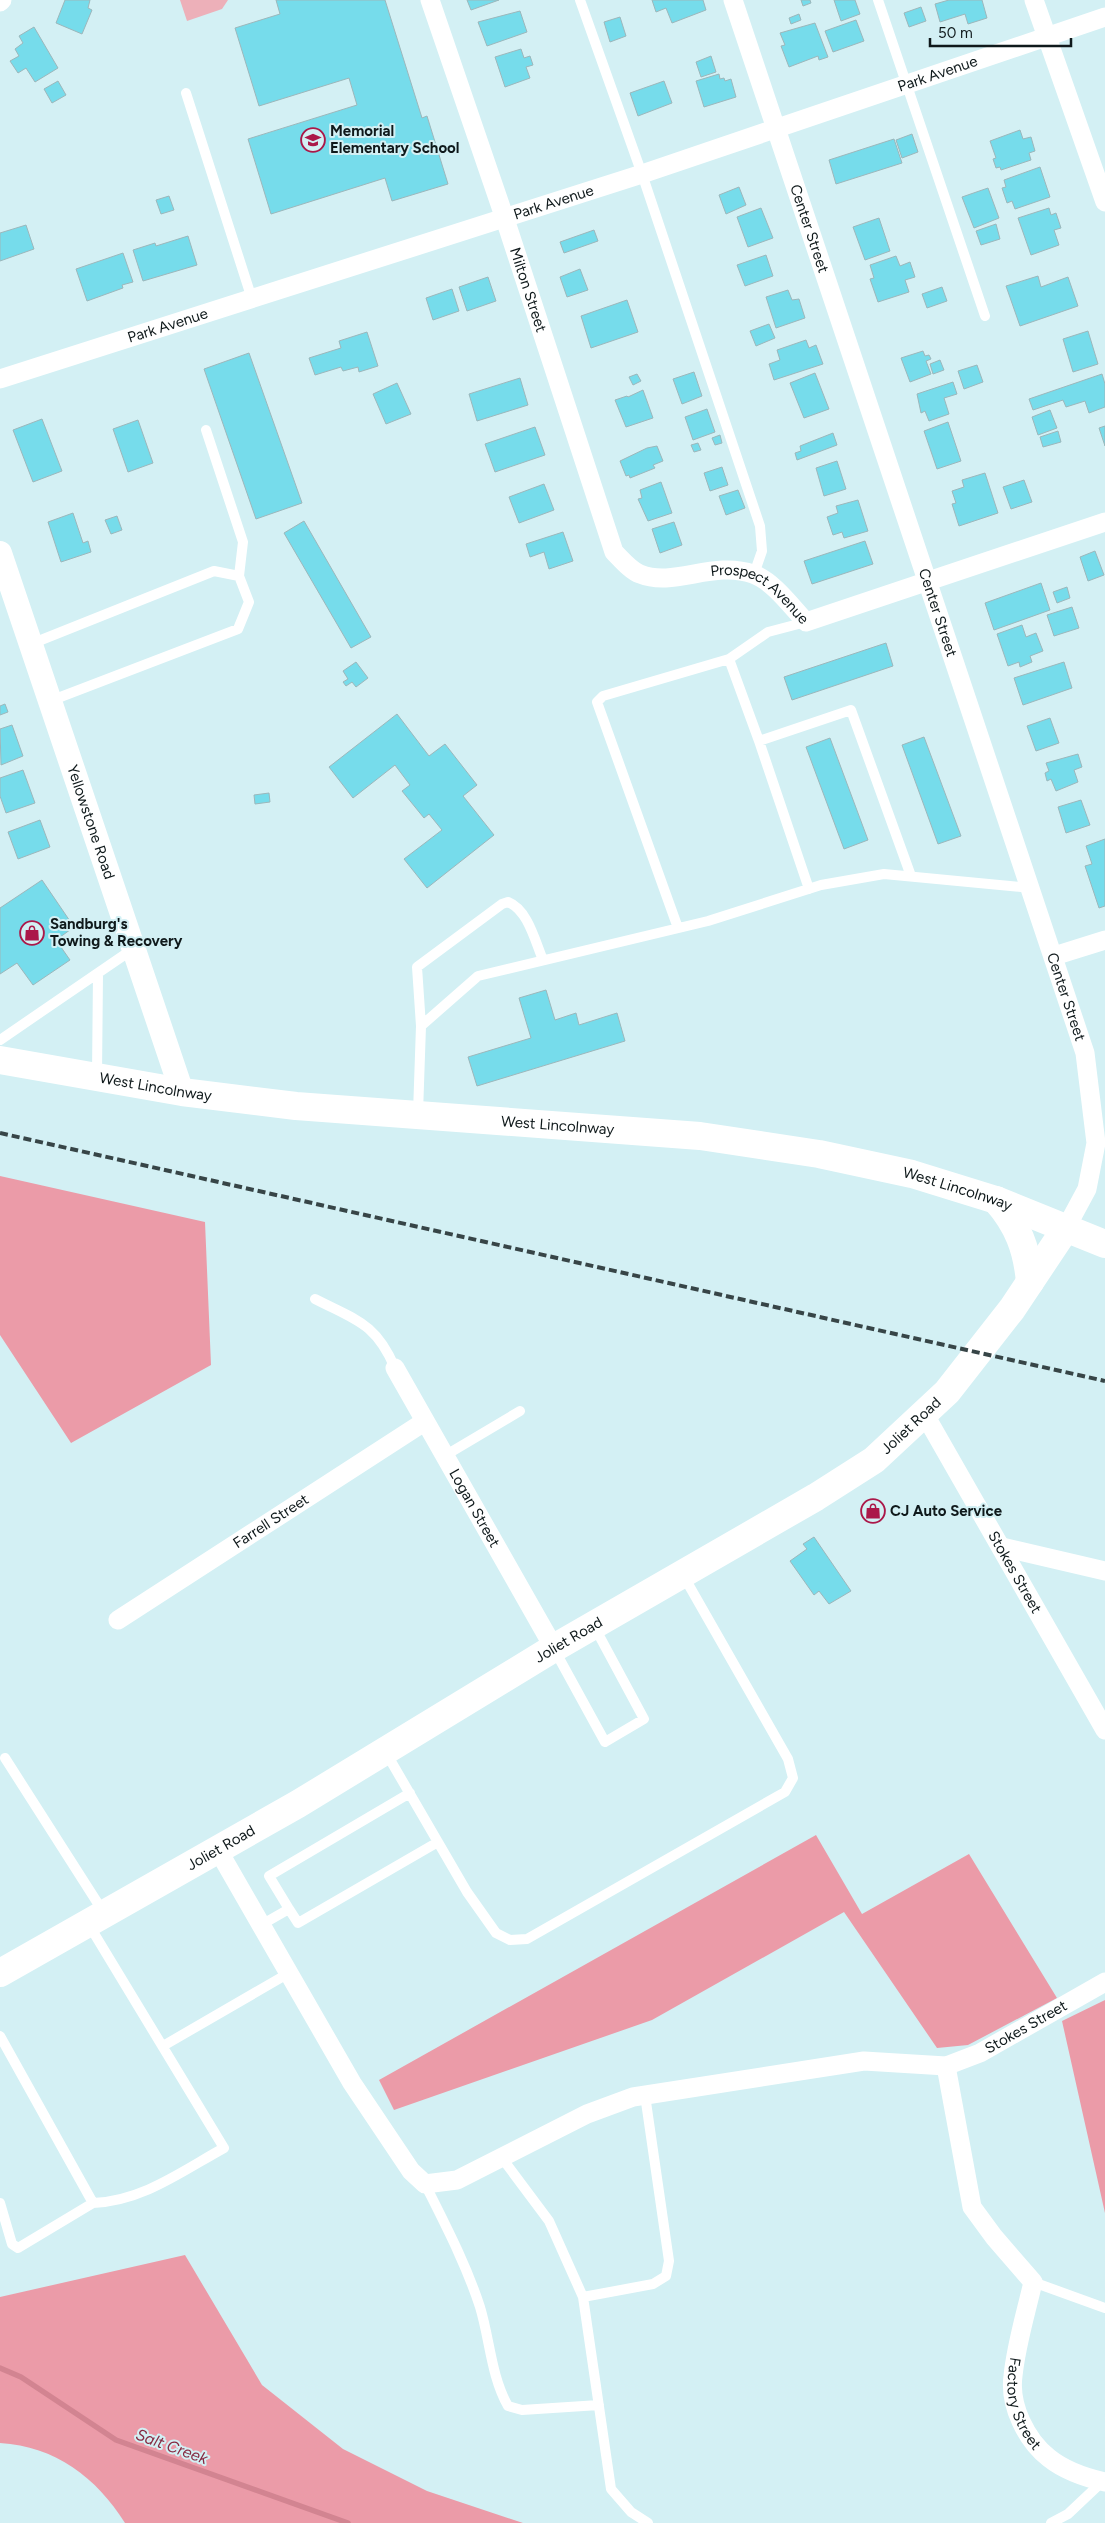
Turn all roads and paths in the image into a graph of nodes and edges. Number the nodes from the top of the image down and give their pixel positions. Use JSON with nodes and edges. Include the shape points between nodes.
{"nodes":[{"id":1,"x":430,"y":0,"type":"edge"},
{"id":2,"x":580,"y":0,"type":"edge"},
{"id":3,"x":734,"y":0,"type":"edge"},
{"id":4,"x":878,"y":0,"type":"edge"},
{"id":5,"x":1034,"y":0,"type":"edge"},
{"id":6,"x":1105,"y":17,"type":"edge"},
{"id":7,"x":1046,"y":36,"type":"junction"},
{"id":8,"x":908,"y":85,"type":"junction"},
{"id":9,"x":186,"y":93,"type":"dead end"},
{"id":10,"x":778,"y":129,"type":"junction"},
{"id":11,"x":642,"y":174,"type":"junction"},
{"id":12,"x":1105,"y":202,"type":"edge"},
{"id":13,"x":505,"y":219,"type":"junction"},
{"id":14,"x":252,"y":299,"type":"junction"},
{"id":15,"x":985,"y":316,"type":"dead end"},
{"id":16,"x":0,"y":379,"type":"edge"},
{"id":17,"x":206,"y":430,"type":"dead end"},
{"id":18,"x":1105,"y":522,"type":"edge"},
{"id":19,"x":614,"y":552,"type":"joint"},
{"id":20,"x":0,"y":555,"type":"edge"},
{"id":21,"x":754,"y":574,"type":"junction"},
{"id":22,"x":239,"y":576,"type":"junction"},
{"id":23,"x":926,"y":582,"type":"junction"},
{"id":24,"x":806,"y":622,"type":"junction"},
{"id":25,"x":31,"y":644,"type":"junction"},
{"id":26,"x":729,"y":659,"type":"junction"},
{"id":27,"x":50,"y":701,"type":"junction"},
{"id":28,"x":758,"y":741,"type":"junction"},
{"id":29,"x":911,"y":876,"type":"junction"},
{"id":30,"x":1031,"y":888,"type":"junction"},
{"id":31,"x":809,"y":889,"type":"junction"},
{"id":32,"x":678,"y":928,"type":"junction"},
{"id":33,"x":1105,"y":940,"type":"edge"},
{"id":34,"x":134,"y":949,"type":"junction"},
{"id":35,"x":1054,"y":956,"type":"junction"},
{"id":36,"x":544,"y":960,"type":"junction"},
{"id":37,"x":98,"y":974,"type":"junction"},
{"id":38,"x":420,"y":1026,"type":"junction"},
{"id":39,"x":0,"y":1040,"type":"edge"},
{"id":40,"x":0,"y":1060,"type":"edge"},
{"id":41,"x":98,"y":1078,"type":"junction"},
{"id":42,"x":182,"y":1092,"type":"junction"},
{"id":43,"x":418,"y":1114,"type":"junction"},
{"id":44,"x":1099,"y":1118,"type":"edge"},
{"id":45,"x":996,"y":1200,"type":"junction"},
{"id":46,"x":1066,"y":1228,"type":"junction"},
{"id":47,"x":1105,"y":1244,"type":"edge"},
{"id":48,"x":1030,"y":1282,"type":"junction"},
{"id":49,"x":315,"y":1299,"type":"dead end"},
{"id":50,"x":395,"y":1368,"type":"joint"},
{"id":51,"x":520,"y":1411,"type":"dead end"},
{"id":52,"x":925,"y":1414,"type":"junction"},
{"id":53,"x":424,"y":1422,"type":"junction"},
{"id":54,"x":446,"y":1455,"type":"junction"},
{"id":55,"x":1002,"y":1547,"type":"junction"},
{"id":56,"x":1105,"y":1571,"type":"edge"},
{"id":57,"x":682,"y":1574,"type":"junction"},
{"id":58,"x":118,"y":1620,"type":"dead end"},
{"id":59,"x":593,"y":1625,"type":"junction"},
{"id":60,"x":554,"y":1648,"type":"junction"},
{"id":61,"x":1105,"y":1730,"type":"edge"},
{"id":62,"x":385,"y":1750,"type":"junction"},
{"id":63,"x":6,"y":1758,"type":"dead end"},
{"id":64,"x":410,"y":1793,"type":"junction"},
{"id":65,"x":438,"y":1842,"type":"junction"},
{"id":66,"x":218,"y":1850,"type":"junction"},
{"id":67,"x":289,"y":1909,"type":"junction"},
{"id":68,"x":96,"y":1918,"type":"junction"},
{"id":69,"x":261,"y":1925,"type":"junction"},
{"id":70,"x":0,"y":1973,"type":"edge"},
{"id":71,"x":289,"y":1973,"type":"junction"},
{"id":72,"x":1105,"y":1982,"type":"edge"},
{"id":73,"x":0,"y":2036,"type":"edge"},
{"id":74,"x":163,"y":2046,"type":"junction"},
{"id":75,"x":946,"y":2066,"type":"junction"},
{"id":76,"x":645,"y":2095,"type":"junction"},
{"id":77,"x":502,"y":2158,"type":"junction"},
{"id":78,"x":425,"y":2184,"type":"junction"},
{"id":79,"x":0,"y":2203,"type":"edge"},
{"id":80,"x":93,"y":2203,"type":"junction"},
{"id":81,"x":1033,"y":2282,"type":"junction"},
{"id":82,"x":583,"y":2297,"type":"junction"},
{"id":83,"x":1105,"y":2308,"type":"edge"},
{"id":84,"x":599,"y":2405,"type":"junction"},
{"id":85,"x":1104,"y":2482,"type":"edge"},
{"id":86,"x":648,"y":2523,"type":"edge"},
{"id":87,"x":1051,"y":2523,"type":"edge"}],
"edges":[{"from":1,"to":13,"type":"street","name":"Milton Street"},
{"from":2,"to":11,"type":"lane"},
{"from":3,"to":10,"type":"street","name":"Center Street"},
{"from":4,"to":8,"type":"lane"},
{"from":5,"to":7,"type":"street"},
{"from":6,"to":7,"type":"street","name":"Park Avenue"},
{"from":7,"to":8,"type":"street","name":"Park Avenue"},
{"from":7,"to":12,"type":"street"},
{"from":8,"to":10,"type":"street","name":"Park Avenue"},
{"from":8,"to":15,"type":"lane"},
{"from":9,"to":14,"type":"lane"},
{"from":10,"to":11,"type":"street","name":"Park Avenue"},
{"from":10,"to":23,"type":"street","name":"Center Street"},
{"from":11,"to":13,"type":"street","name":"Park Avenue"},
{"from":11,"to":21,"type":"lane","via":[[760,526],[762,551]]},
{"from":13,"to":14,"type":"street","name":"Park Avenue"},
{"from":13,"to":19,"type":"street","name":"Milton Street"},
{"from":14,"to":16,"type":"street","name":"Park Avenue"},
{"from":17,"to":22,"type":"lane","via":[[243,542]]},
{"from":18,"to":23,"type":"street","name":"Prospect Avenue"},
{"from":19,"to":21,"type":"street","name":"Prospect Avenue","via":[[639,574],[666,578],[723,568]]},
{"from":20,"to":25,"type":"street","name":"Yellowstone Road"},
{"from":21,"to":24,"type":"street","name":"Prospect Avenue","via":[[773,588]]},
{"from":22,"to":25,"type":"lane","via":[[214,571]]},
{"from":22,"to":27,"type":"lane","via":[[248,602],[238,629]]},
{"from":23,"to":24,"type":"street","name":"Prospect Avenue"},
{"from":23,"to":30,"type":"street","name":"Center Street"},
{"from":24,"to":26,"type":"lane","via":[[768,632]]},
{"from":25,"to":27,"type":"street","name":"Yellowstone Road"},
{"from":26,"to":28,"type":"lane"},
{"from":26,"to":32,"type":"lane","via":[[603,696],[597,702]]},
{"from":27,"to":34,"type":"street","name":"Yellowstone Road"},
{"from":28,"to":29,"type":"lane","via":[[851,710]]},
{"from":28,"to":31,"type":"lane"},
{"from":29,"to":30,"type":"lane"},
{"from":29,"to":31,"type":"lane","via":[[884,874]]},
{"from":30,"to":35,"type":"street","name":"Center Street"},
{"from":31,"to":32,"type":"lane"},
{"from":32,"to":36,"type":"lane"},
{"from":33,"to":35,"type":"street"},
{"from":34,"to":37,"type":"lane"},
{"from":34,"to":42,"type":"street","name":"Yellowstone Road"},
{"from":35,"to":44,"type":"street","name":"Center Street","via":[[1085,1053]]},
{"from":36,"to":38,"type":"lane","via":[[478,976]]},
{"from":36,"to":38,"type":"lane","via":[[522,912],[508,902],[502,904],[417,967]]},
{"from":37,"to":39,"type":"lane"},
{"from":37,"to":41,"type":"lane"},
{"from":38,"to":43,"type":"lane"},
{"from":40,"to":41,"type":"main road","name":"West Lincolnway"},
{"from":41,"to":42,"type":"main road","name":"West Lincolnway"},
{"from":42,"to":43,"type":"main road","name":"West Lincolnway","via":[[296,1106]]},
{"from":43,"to":45,"type":"main road","name":"West Lincolnway","via":[[700,1136],[819,1154],[912,1174]]},
{"from":44,"to":46,"type":"street","name":"Center Street","via":[[1087,1189]]},
{"from":45,"to":46,"type":"main road","name":"West Lincolnway"},
{"from":45,"to":48,"type":"main road","via":[[1009,1214],[1024,1246]]},
{"from":46,"to":47,"type":"main road","name":"West Lincolnway"},
{"from":46,"to":48,"type":"main road","name":"Joliet Road"},
{"from":48,"to":52,"type":"main road","name":"Joliet Road","via":[[947,1392]]},
{"from":49,"to":50,"type":"lane","via":[[369,1327],[386,1348]]},
{"from":50,"to":53,"type":"street","name":"Logan Street"},
{"from":51,"to":54,"type":"lane"},
{"from":52,"to":55,"type":"street","name":"Stokes Street"},
{"from":52,"to":57,"type":"main road","name":"Joliet Road","via":[[874,1460]]},
{"from":53,"to":54,"type":"street","name":"Logan Street"},
{"from":53,"to":58,"type":"street","name":"Farrell Street"},
{"from":54,"to":60,"type":"street","name":"Logan Street"},
{"from":55,"to":56,"type":"street"},
{"from":55,"to":61,"type":"street","name":"Stokes Street"},
{"from":57,"to":59,"type":"main road","name":"Joliet Road"},
{"from":57,"to":65,"type":"lane","via":[[788,1758],[793,1778],[785,1792],[527,1938],[510,1940],[496,1934]]},
{"from":59,"to":60,"type":"main road","name":"Joliet Road"},
{"from":59,"to":60,"type":"lane","via":[[644,1719],[605,1742]]},
{"from":60,"to":62,"type":"main road","name":"Joliet Road"},
{"from":62,"to":64,"type":"lane"},
{"from":62,"to":66,"type":"main road","name":"Joliet Road"},
{"from":63,"to":68,"type":"lane"},
{"from":64,"to":65,"type":"lane"},
{"from":64,"to":67,"type":"lane","via":[[269,1876]]},
{"from":65,"to":67,"type":"lane","via":[[298,1923]]},
{"from":66,"to":68,"type":"main road","name":"Joliet Road"},
{"from":66,"to":69,"type":"street"},
{"from":67,"to":69,"type":"lane"},
{"from":68,"to":70,"type":"main road","name":"Joliet Road"},
{"from":68,"to":74,"type":"lane"},
{"from":69,"to":71,"type":"street"},
{"from":71,"to":74,"type":"lane"},
{"from":71,"to":78,"type":"street","via":[[352,2083],[411,2171]]},
{"from":72,"to":75,"type":"street","name":"Stokes Street","via":[[980,2053]]},
{"from":73,"to":80,"type":"lane"},
{"from":74,"to":80,"type":"lane","via":[[224,2148],[138,2196]]},
{"from":75,"to":76,"type":"street","via":[[864,2061]]},
{"from":75,"to":81,"type":"street","via":[[972,2207]]},
{"from":76,"to":77,"type":"street","via":[[587,2114]]},
{"from":76,"to":82,"type":"lane","via":[[669,2261],[666,2276],[653,2284]]},
{"from":77,"to":78,"type":"street","via":[[457,2180]]},
{"from":77,"to":82,"type":"lane","via":[[549,2220]]},
{"from":78,"to":84,"type":"lane","via":[[465,2265],[480,2309],[500,2392],[508,2406],[522,2410]]},
{"from":79,"to":80,"type":"lane","via":[[12,2244],[18,2248]]},
{"from":81,"to":83,"type":"lane"},
{"from":81,"to":85,"type":"street","name":"Factory Street","via":[[1012,2377],[1015,2407],[1029,2436],[1049,2458],[1088,2478]]},
{"from":82,"to":84,"type":"lane"},
{"from":84,"to":86,"type":"lane","via":[[610,2489],[631,2512]]},
{"from":85,"to":87,"type":"lane","via":[[1068,2514]]}]}
